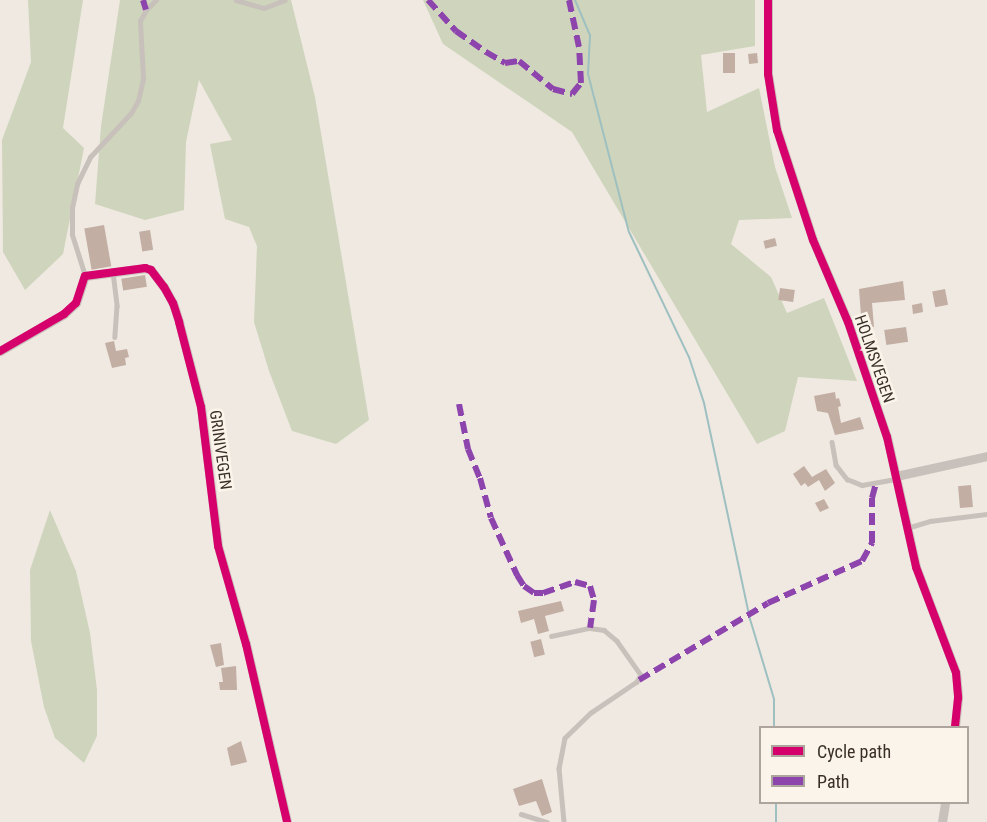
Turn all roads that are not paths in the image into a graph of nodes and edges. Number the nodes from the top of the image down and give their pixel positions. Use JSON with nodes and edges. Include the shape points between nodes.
{"nodes":[{"id":1,"x":156,"y":0,"type":"edge"},
{"id":2,"x":236,"y":0,"type":"edge"},
{"id":3,"x":285,"y":0,"type":"edge"},
{"id":4,"x":768,"y":0,"type":"edge"},
{"id":5,"x":113,"y":272,"type":"junction"},
{"id":6,"x":85,"y":276,"type":"junction"},
{"id":7,"x":115,"y":337,"type":"dead end"},
{"id":8,"x":0,"y":351,"type":"edge"},
{"id":9,"x":832,"y":442,"type":"dead end"},
{"id":10,"x":987,"y":456,"type":"edge"},
{"id":11,"x":896,"y":478,"type":"junction"},
{"id":12,"x":987,"y":514,"type":"edge"},
{"id":13,"x":907,"y":528,"type":"junction"},
{"id":14,"x":551,"y":636,"type":"dead end"},
{"id":15,"x":955,"y":726,"type":"edge"},
{"id":16,"x":945,"y":804,"type":"edge"},
{"id":17,"x":521,"y":814,"type":"dead end"},
{"id":18,"x":287,"y":822,"type":"edge"},
{"id":19,"x":547,"y":822,"type":"edge"},
{"id":20,"x":564,"y":822,"type":"edge"},
{"id":21,"x":942,"y":822,"type":"edge"}],
"edges":[{"from":1,"to":6,"type":"lane","via":[[140,21],[143,78],[138,101],[94,151],[77,184],[72,236]]},
{"from":2,"to":3,"type":"lane","via":[[264,8]]},
{"from":4,"to":11,"type":"street","name":"HOLMSVEGEN","via":[[768,75],[777,130],[813,240],[868,376]]},
{"from":5,"to":6,"type":"street","name":"GRINIVEGEN"},
{"from":5,"to":7,"type":"lane"},
{"from":5,"to":18,"type":"street","name":"GRINIVEGEN","via":[[151,270],[173,303],[201,407],[218,546],[246,644]]},
{"from":6,"to":8,"type":"street","via":[[76,303],[64,314]]},
{"from":9,"to":11,"type":"lane","via":[[836,465],[847,479],[862,485]]},
{"from":10,"to":11,"type":"street"},
{"from":11,"to":13,"type":"street","name":"HOLMSVEGEN"},
{"from":12,"to":13,"type":"lane","via":[[930,520]]},
{"from":13,"to":15,"type":"street","name":"HOLMSVEGEN","via":[[916,567],[956,673]]},
{"from":14,"to":20,"type":"lane","via":[[590,628],[604,630],[617,641],[641,675],[565,738],[559,768]]},
{"from":16,"to":21,"type":"street"},
{"from":17,"to":19,"type":"lane"}]}
